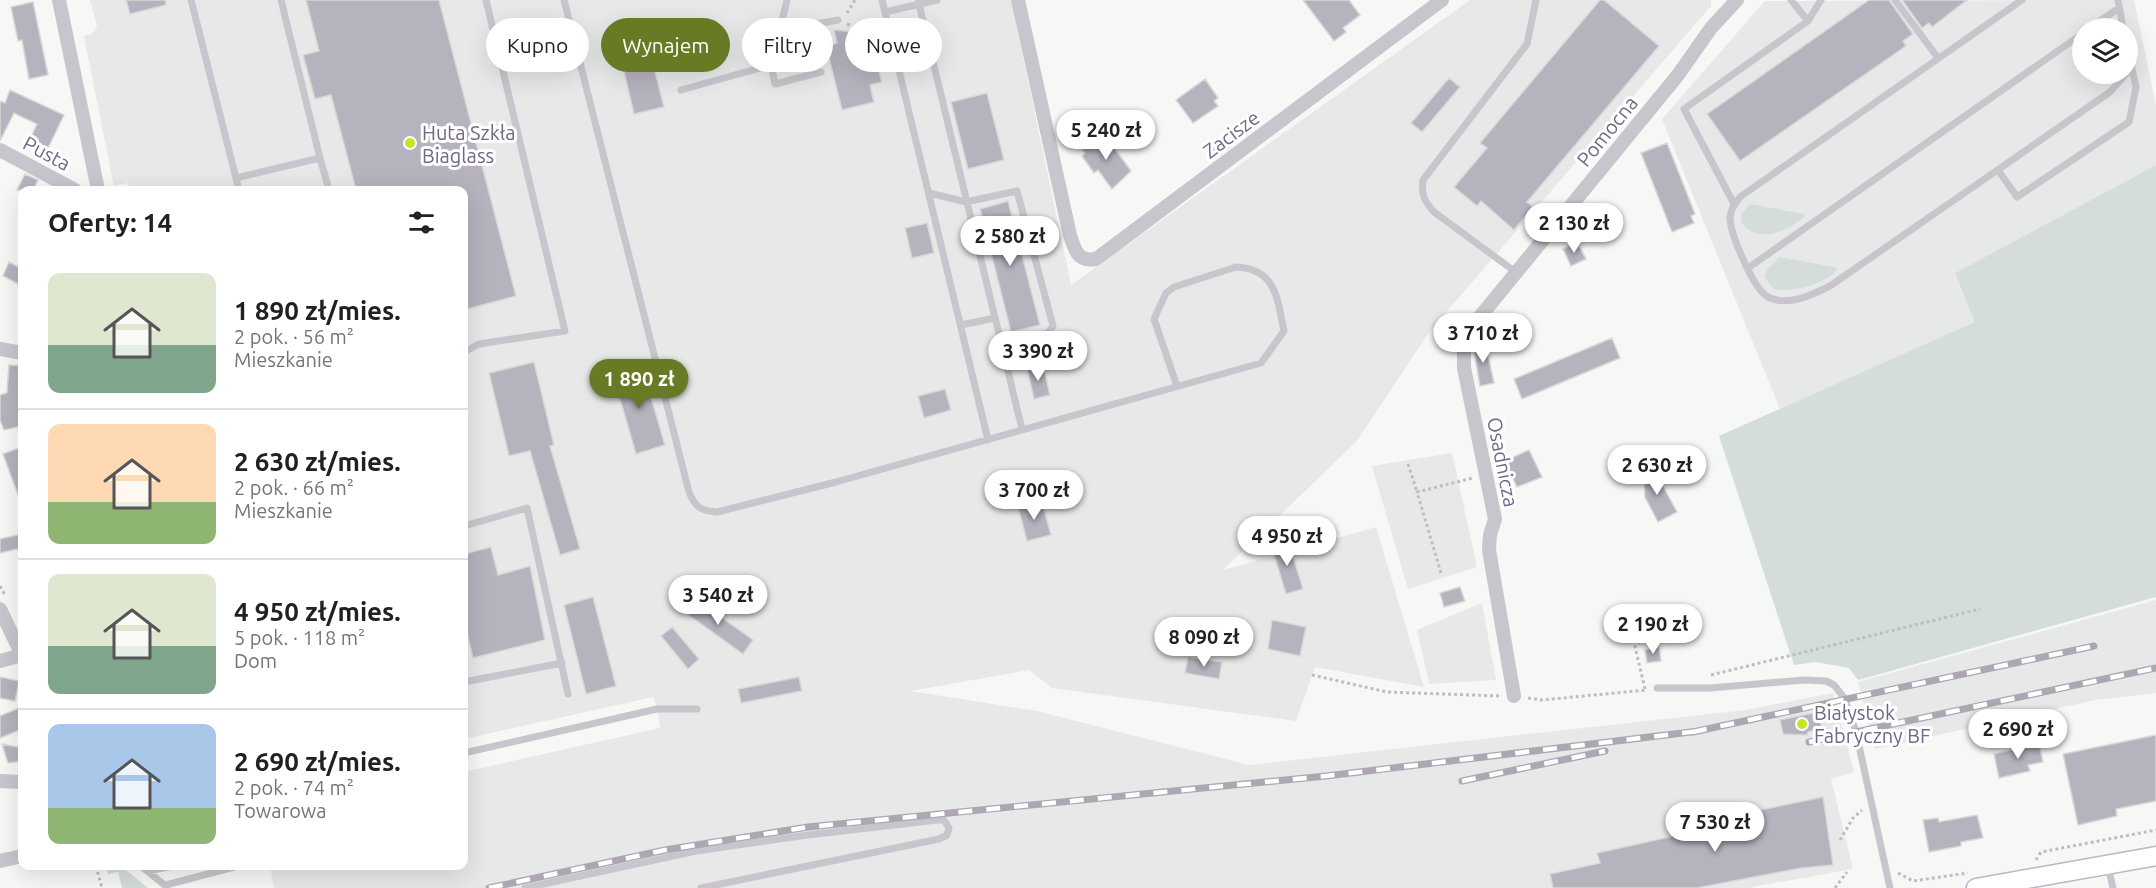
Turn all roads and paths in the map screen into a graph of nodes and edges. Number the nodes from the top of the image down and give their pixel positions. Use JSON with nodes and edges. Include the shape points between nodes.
{"nodes":[{"id":1,"x":59,"y":0,"type":"edge"},
{"id":2,"x":191,"y":0,"type":"edge"},
{"id":3,"x":281,"y":0,"type":"edge"},
{"id":4,"x":486,"y":0,"type":"edge"},
{"id":5,"x":564,"y":0,"type":"edge"},
{"id":6,"x":787,"y":0,"type":"edge"},
{"id":7,"x":855,"y":0,"type":"edge"},
{"id":8,"x":882,"y":0,"type":"edge"},
{"id":9,"x":937,"y":0,"type":"edge"},
{"id":10,"x":1018,"y":0,"type":"edge"},
{"id":11,"x":1442,"y":0,"type":"edge"},
{"id":12,"x":1536,"y":0,"type":"edge"},
{"id":13,"x":1737,"y":0,"type":"edge"},
{"id":14,"x":1791,"y":0,"type":"edge"},
{"id":15,"x":1821,"y":0,"type":"edge"},
{"id":16,"x":1895,"y":0,"type":"edge"},
{"id":17,"x":2022,"y":0,"type":"edge"},
{"id":18,"x":2118,"y":0,"type":"edge"},
{"id":19,"x":918,"y":3,"type":"edge"},
{"id":20,"x":2119,"y":8,"type":"junction"},
{"id":21,"x":885,"y":12,"type":"junction"},
{"id":22,"x":782,"y":18,"type":"edge"},
{"id":23,"x":887,"y":18,"type":"edge"},
{"id":24,"x":2104,"y":18,"type":"edge"},
{"id":25,"x":2121,"y":18,"type":"edge"},
{"id":26,"x":838,"y":20,"type":"junction"},
{"id":27,"x":833,"y":21,"type":"edge"},
{"id":28,"x":1808,"y":21,"type":"junction"},
{"id":29,"x":845,"y":23,"type":"edge"},
{"id":30,"x":2072,"y":41,"type":"edge"},
{"id":31,"x":1938,"y":58,"type":"junction"},
{"id":32,"x":746,"y":72,"type":"edge"},
{"id":33,"x":772,"y":72,"type":"edge"},
{"id":34,"x":821,"y":72,"type":"dead end"},
{"id":35,"x":900,"y":72,"type":"edge"},
{"id":36,"x":2116,"y":84,"type":"edge"},
{"id":37,"x":2135,"y":84,"type":"edge"},
{"id":38,"x":681,"y":90,"type":"dead end"},
{"id":39,"x":0,"y":150,"type":"edge"},
{"id":40,"x":320,"y":158,"type":"junction"},
{"id":41,"x":1998,"y":170,"type":"junction"},
{"id":42,"x":236,"y":178,"type":"junction"},
{"id":43,"x":68,"y":186,"type":"edge"},
{"id":44,"x":97,"y":186,"type":"edge"},
{"id":45,"x":238,"y":186,"type":"edge"},
{"id":46,"x":328,"y":186,"type":"edge"},
{"id":47,"x":929,"y":193,"type":"junction"},
{"id":48,"x":966,"y":202,"type":"junction"},
{"id":49,"x":1734,"y":204,"type":"junction"},
{"id":50,"x":1748,"y":268,"type":"junction"},
{"id":51,"x":1517,"y":273,"type":"junction"},
{"id":52,"x":995,"y":318,"type":"junction"},
{"id":53,"x":961,"y":325,"type":"junction"},
{"id":54,"x":1464,"y":342,"type":"joint"},
{"id":55,"x":1001,"y":344,"type":"junction"},
{"id":56,"x":0,"y":350,"type":"edge"},
{"id":57,"x":468,"y":350,"type":"edge"},
{"id":58,"x":18,"y":352,"type":"edge"},
{"id":59,"x":1177,"y":386,"type":"junction"},
{"id":60,"x":1022,"y":429,"type":"junction"},
{"id":61,"x":988,"y":440,"type":"junction"},
{"id":62,"x":1408,"y":464,"type":"dead end"},
{"id":63,"x":1486,"y":475,"type":"junction"},
{"id":64,"x":1417,"y":492,"type":"junction"},
{"id":65,"x":468,"y":525,"type":"edge"},
{"id":66,"x":1441,"y":573,"type":"dead end"},
{"id":67,"x":0,"y":609,"type":"edge"},
{"id":68,"x":1980,"y":609,"type":"dead end"},
{"id":69,"x":1659,"y":622,"type":"dead end"},
{"id":70,"x":18,"y":647,"type":"edge"},
{"id":71,"x":18,"y":656,"type":"edge"},
{"id":72,"x":0,"y":661,"type":"edge"},
{"id":73,"x":562,"y":663,"type":"junction"},
{"id":74,"x":1312,"y":675,"type":"dead end"},
{"id":75,"x":1704,"y":677,"type":"dead end"},
{"id":76,"x":468,"y":681,"type":"edge"},
{"id":77,"x":1658,"y":688,"type":"joint"},
{"id":78,"x":1646,"y":690,"type":"junction"},
{"id":79,"x":568,"y":694,"type":"dead end"},
{"id":80,"x":1514,"y":696,"type":"junction"},
{"id":81,"x":697,"y":710,"type":"dead end"},
{"id":82,"x":468,"y":752,"type":"edge"},
{"id":83,"x":0,"y":781,"type":"edge"},
{"id":84,"x":18,"y":783,"type":"edge"},
{"id":85,"x":1870,"y":797,"type":"junction"},
{"id":86,"x":2156,"y":830,"type":"edge"},
{"id":87,"x":1840,"y":840,"type":"dead end"},
{"id":88,"x":18,"y":857,"type":"edge"},
{"id":89,"x":2152,"y":858,"type":"edge"},
{"id":90,"x":0,"y":861,"type":"edge"},
{"id":91,"x":2036,"y":861,"type":"dead end"},
{"id":92,"x":2108,"y":866,"type":"junction"},
{"id":93,"x":97,"y":870,"type":"edge"},
{"id":94,"x":153,"y":870,"type":"edge"},
{"id":95,"x":225,"y":870,"type":"edge"},
{"id":96,"x":148,"y":871,"type":"joint"},
{"id":97,"x":1847,"y":872,"type":"dead end"},
{"id":98,"x":1887,"y":875,"type":"junction"},
{"id":99,"x":1977,"y":880,"type":"edge"},
{"id":100,"x":168,"y":887,"type":"edge"},
{"id":101,"x":102,"y":888,"type":"edge"},
{"id":102,"x":525,"y":888,"type":"edge"},
{"id":103,"x":701,"y":888,"type":"edge"},
{"id":104,"x":1835,"y":888,"type":"edge"},
{"id":105,"x":1890,"y":888,"type":"edge"},
{"id":106,"x":2113,"y":888,"type":"edge"}],
"edges":[{"from":1,"to":44,"type":"street"},
{"from":2,"to":42,"type":"lane"},
{"from":3,"to":40,"type":"lane"},
{"from":4,"to":57,"type":"lane","via":[[565,331],[479,344]]},
{"from":5,"to":61,"type":"lane","via":[[694,504],[703,511],[717,512]]},
{"from":6,"to":22,"type":"lane"},
{"from":7,"to":26,"type":"path"},
{"from":8,"to":21,"type":"lane"},
{"from":9,"to":19,"type":"lane"},
{"from":10,"to":11,"type":"street","name":"Zacisze","via":[[1070,235],[1080,257],[1086,261],[1096,259]]},
{"from":12,"to":51,"type":"lane","via":[[1527,44],[1423,180],[1421,191],[1434,212]]},
{"from":13,"to":51,"type":"street","name":"Pomocna"},
{"from":14,"to":28,"type":"lane"},
{"from":15,"to":28,"type":"lane"},
{"from":16,"to":31,"type":"lane"},
{"from":17,"to":31,"type":"lane"},
{"from":18,"to":20,"type":"lane"},
{"from":19,"to":21,"type":"lane"},
{"from":19,"to":48,"type":"lane"},
{"from":20,"to":24,"type":"lane"},
{"from":20,"to":25,"type":"lane"},
{"from":21,"to":23,"type":"lane"},
{"from":26,"to":27,"type":"lane"},
{"from":26,"to":29,"type":"path"},
{"from":28,"to":49,"type":"lane","via":[[1684,109]]},
{"from":30,"to":50,"type":"lane"},
{"from":31,"to":49,"type":"lane"},
{"from":32,"to":38,"type":"lane"},
{"from":33,"to":34,"type":"lane","via":[[775,84]]},
{"from":35,"to":47,"type":"lane"},
{"from":36,"to":41,"type":"lane"},
{"from":37,"to":41,"type":"lane","via":[[2129,122],[2017,197]]},
{"from":39,"to":43,"type":"street","name":"Pusta"},
{"from":40,"to":42,"type":"lane"},
{"from":40,"to":46,"type":"lane"},
{"from":41,"to":50,"type":"lane","via":[[1815,294],[1788,301],[1766,296]]},
{"from":42,"to":45,"type":"lane"},
{"from":47,"to":48,"type":"lane"},
{"from":47,"to":53,"type":"lane"},
{"from":48,"to":52,"type":"lane"},
{"from":48,"to":55,"type":"lane","via":[[1017,191],[1053,326],[1048,333]]},
{"from":49,"to":50,"type":"lane","via":[[1730,221]]},
{"from":51,"to":54,"type":"street","name":"Pomocna","via":[[1474,324]]},
{"from":52,"to":53,"type":"lane"},
{"from":52,"to":55,"type":"lane"},
{"from":53,"to":61,"type":"lane"},
{"from":54,"to":63,"type":"street","name":"Osadnicza","via":[[1466,380]]},
{"from":55,"to":60,"type":"lane"},
{"from":56,"to":58,"type":"street"},
{"from":59,"to":59,"type":"lane","via":[[1154,320],[1166,293],[1236,267],[1261,273],[1274,285],[1284,331],[1274,347],[1262,363]]},
{"from":59,"to":60,"type":"lane"},
{"from":60,"to":61,"type":"lane"},
{"from":62,"to":64,"type":"path"},
{"from":63,"to":64,"type":"path"},
{"from":63,"to":80,"type":"street","name":"Osadnicza","via":[[1495,519],[1490,535],[1492,572]]},
{"from":64,"to":66,"type":"path"},
{"from":65,"to":73,"type":"lane","via":[[527,508]]},
{"from":67,"to":70,"type":"street"},
{"from":68,"to":75,"type":"path"},
{"from":69,"to":78,"type":"path","via":[[1635,647]]},
{"from":71,"to":72,"type":"street"},
{"from":73,"to":76,"type":"lane"},
{"from":73,"to":79,"type":"lane"},
{"from":74,"to":80,"type":"path","via":[[1387,692]]},
{"from":77,"to":78,"type":"path"},
{"from":77,"to":85,"type":"lane","via":[[1804,680],[1834,685],[1845,699],[1856,732]]},
{"from":78,"to":80,"type":"path","via":[[1542,700]]},
{"from":81,"to":82,"type":"lane","via":[[657,709]]},
{"from":83,"to":84,"type":"street"},
{"from":85,"to":87,"type":"path"},
{"from":85,"to":98,"type":"lane"},
{"from":86,"to":91,"type":"path","via":[[2041,852]]},
{"from":88,"to":90,"type":"street"},
{"from":89,"to":92,"type":"main road"},
{"from":92,"to":99,"type":"main road"},
{"from":92,"to":106,"type":"lane"},
{"from":93,"to":101,"type":"path"},
{"from":94,"to":96,"type":"lane"},
{"from":95,"to":100,"type":"lane"},
{"from":96,"to":100,"type":"lane"},
{"from":97,"to":104,"type":"path"},
{"from":98,"to":99,"type":"path","via":[[1899,873],[1906,880],[1919,881]]},
{"from":98,"to":105,"type":"lane"},
{"from":102,"to":103,"type":"lane","via":[[696,851],[808,834],[937,820],[944,820],[949,828],[939,839]]}]}
